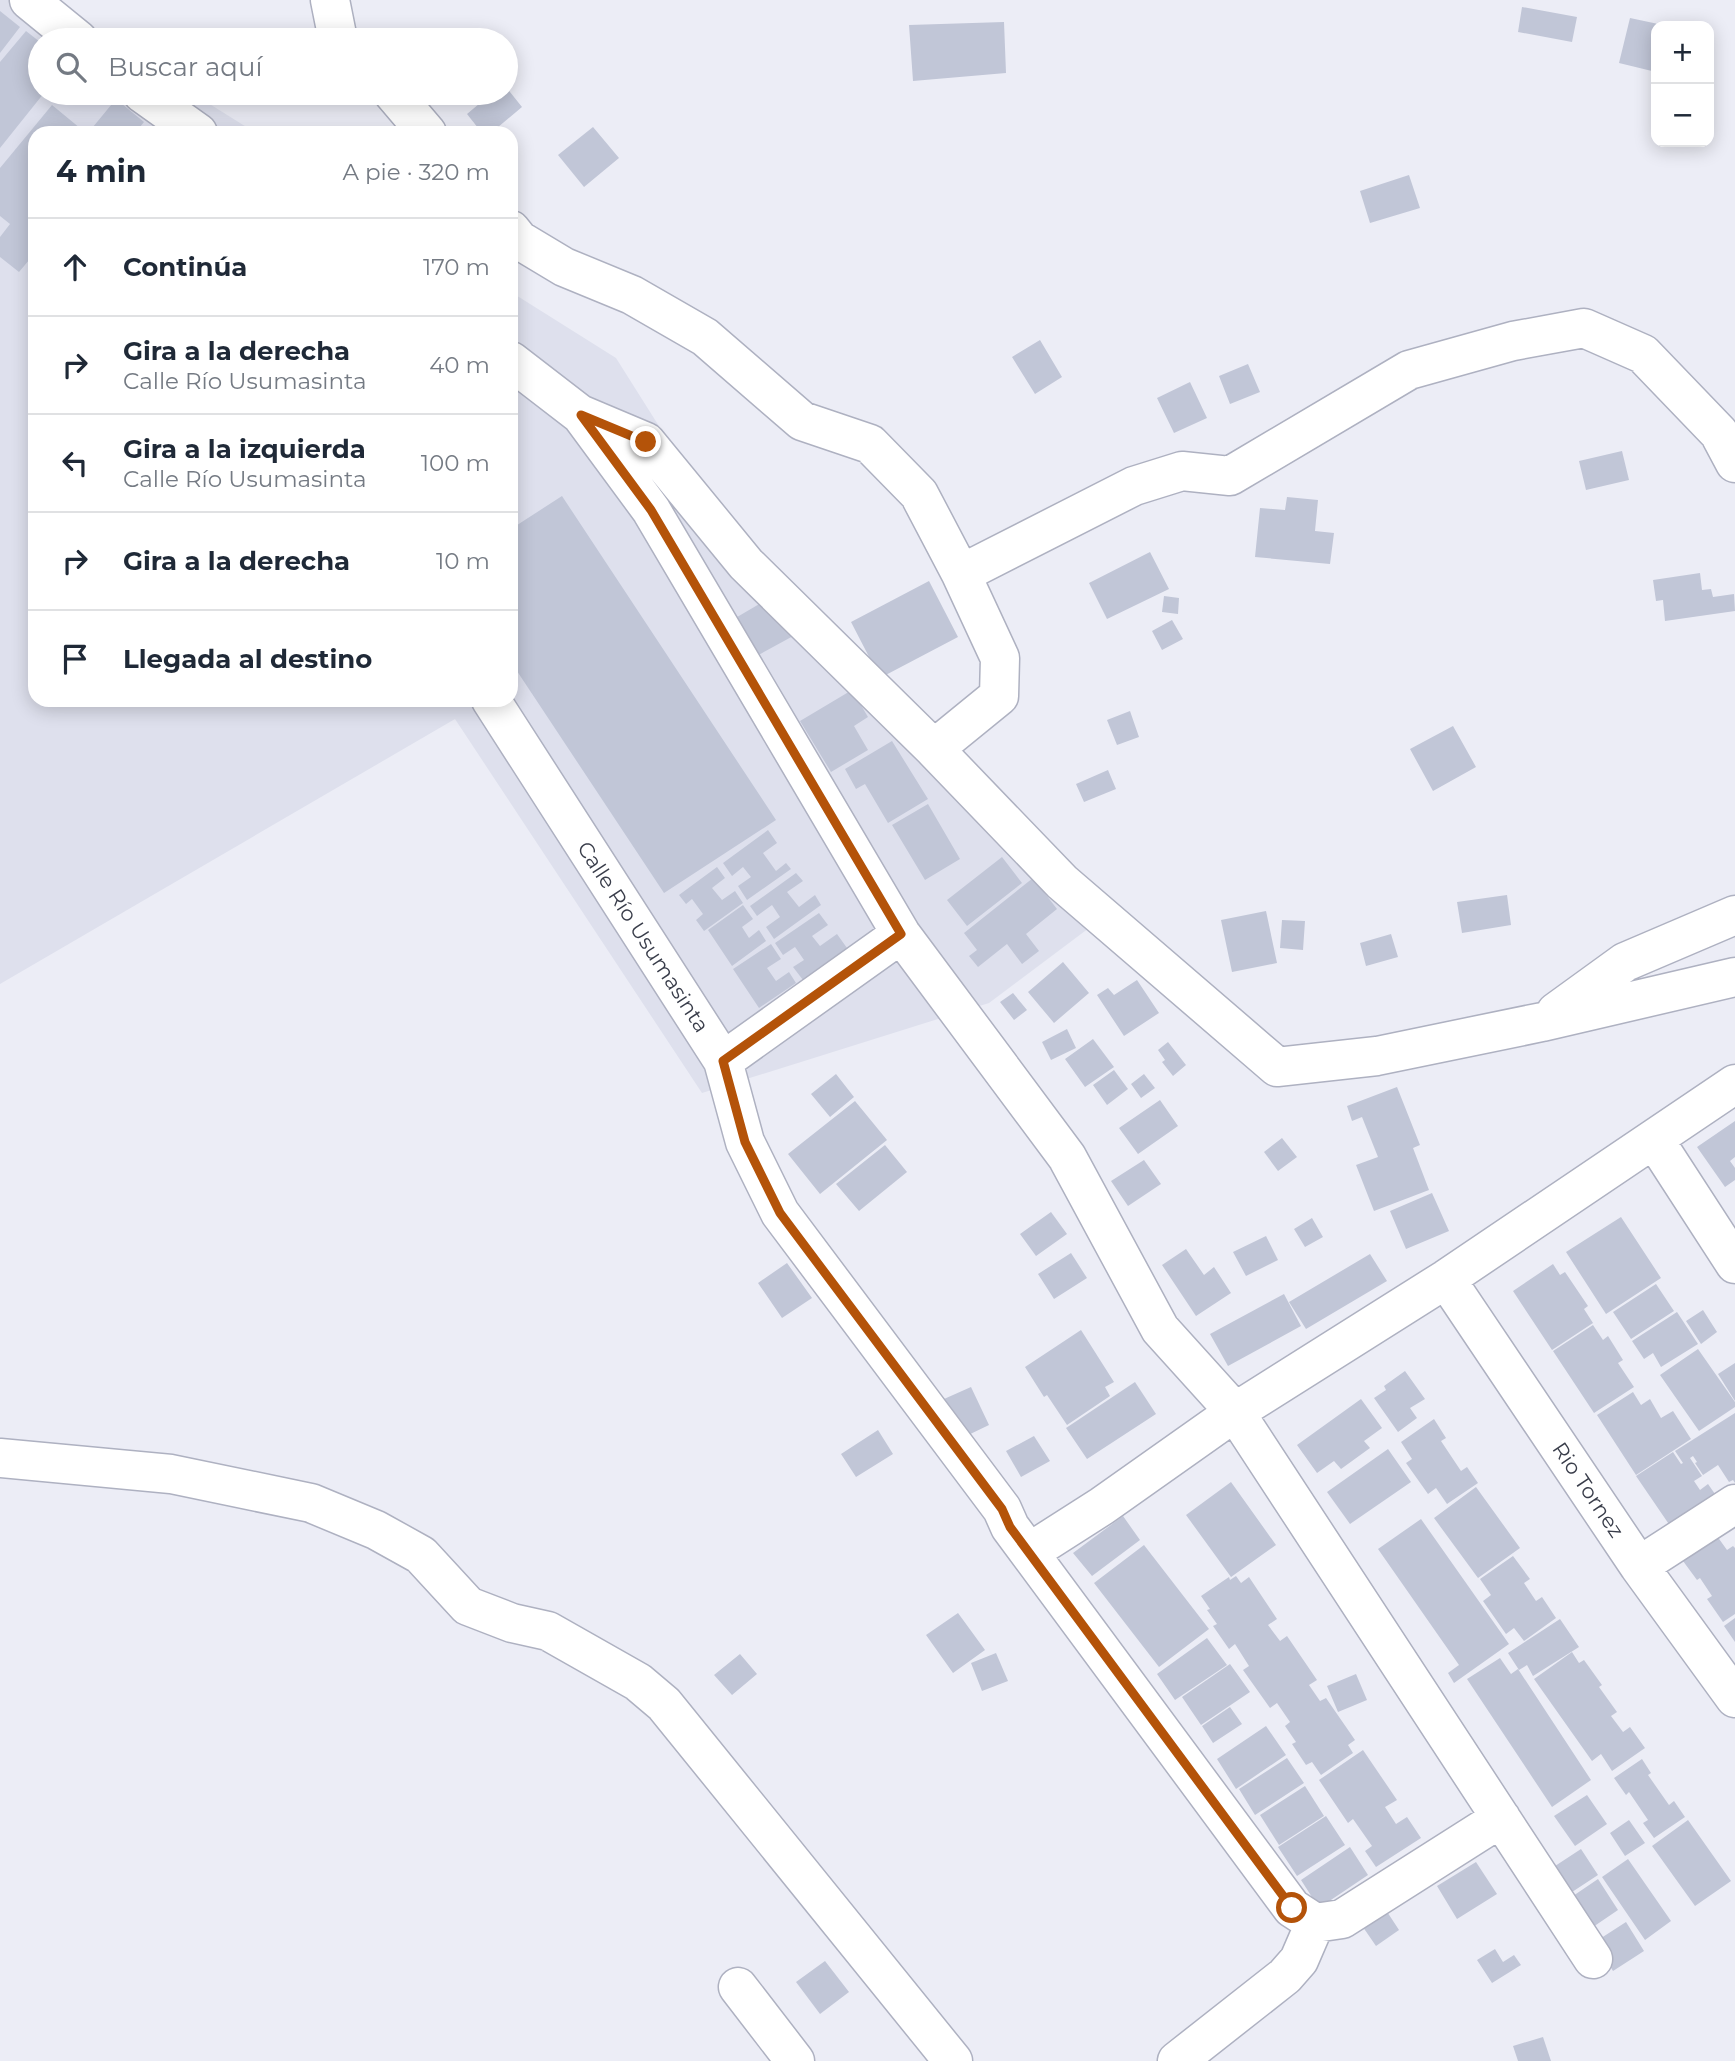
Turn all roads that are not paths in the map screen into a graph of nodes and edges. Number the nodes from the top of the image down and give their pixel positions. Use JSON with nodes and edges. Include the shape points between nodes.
{"nodes":[{"id":1,"x":29,"y":0,"type":"edge"},
{"id":2,"x":330,"y":0,"type":"edge"},
{"id":3,"x":63,"y":28,"type":"edge"},
{"id":4,"x":336,"y":28,"type":"edge"},
{"id":5,"x":159,"y":105,"type":"edge"},
{"id":6,"x":404,"y":105,"type":"edge"},
{"id":7,"x":188,"y":126,"type":"edge"},
{"id":8,"x":422,"y":126,"type":"edge"},
{"id":9,"x":518,"y":239,"type":"edge"},
{"id":10,"x":518,"y":366,"type":"edge"},
{"id":11,"x":581,"y":415,"type":"junction"},
{"id":12,"x":1735,"y":463,"type":"edge"},
{"id":13,"x":961,"y":574,"type":"junction"},
{"id":14,"x":495,"y":707,"type":"edge"},
{"id":15,"x":934,"y":748,"type":"junction"},
{"id":16,"x":1735,"y":915,"type":"edge"},
{"id":17,"x":901,"y":934,"type":"junction"},
{"id":18,"x":1735,"y":977,"type":"edge"},
{"id":19,"x":1542,"y":1022,"type":"junction"},
{"id":20,"x":723,"y":1061,"type":"junction"},
{"id":21,"x":1735,"y":1084,"type":"edge"},
{"id":22,"x":1654,"y":1139,"type":"junction"},
{"id":23,"x":1735,"y":1264,"type":"edge"},
{"id":24,"x":1446,"y":1279,"type":"junction"},
{"id":25,"x":1235,"y":1412,"type":"junction"},
{"id":26,"x":0,"y":1458,"type":"edge"},
{"id":27,"x":1735,"y":1503,"type":"edge"},
{"id":28,"x":1030,"y":1552,"type":"junction"},
{"id":29,"x":1639,"y":1566,"type":"junction"},
{"id":30,"x":1735,"y":1698,"type":"edge"},
{"id":31,"x":1501,"y":1818,"type":"junction"},
{"id":32,"x":1315,"y":1923,"type":"junction"},
{"id":33,"x":1593,"y":1959,"type":"dead end"},
{"id":34,"x":738,"y":1987,"type":"dead end"},
{"id":35,"x":796,"y":2061,"type":"edge"},
{"id":36,"x":953,"y":2061,"type":"edge"},
{"id":37,"x":1177,"y":2061,"type":"edge"}],
"edges":[{"from":1,"to":3,"type":"street"},
{"from":2,"to":4,"type":"street"},
{"from":5,"to":7,"type":"street"},
{"from":6,"to":8,"type":"street"},
{"from":9,"to":13,"type":"street","via":[[564,267],[632,295],[705,337],[802,421],[870,444],[919,494]]},
{"from":10,"to":11,"type":"street"},
{"from":11,"to":15,"type":"street","via":[[646,442],[746,564]]},
{"from":11,"to":17,"type":"street","via":[[651,510]]},
{"from":12,"to":13,"type":"street","via":[[1719,433],[1643,354],[1584,328],[1513,341],[1409,370],[1230,476],[1182,471],[1134,486]]},
{"from":13,"to":15,"type":"street","via":[[1000,658],[999,696]]},
{"from":14,"to":20,"type":"street","name":"Calle Río Usumasinta"},
{"from":15,"to":19,"type":"street","via":[[1062,882],[1277,1067],[1377,1056]]},
{"from":16,"to":19,"type":"street","via":[[1625,962]]},
{"from":17,"to":20,"type":"street"},
{"from":17,"to":25,"type":"street","via":[[1067,1157],[1160,1329]]},
{"from":18,"to":19,"type":"street"},
{"from":20,"to":28,"type":"street","name":"Calle Río Usumasinta","via":[[745,1142],[780,1213]]},
{"from":21,"to":22,"type":"street"},
{"from":22,"to":23,"type":"street"},
{"from":22,"to":24,"type":"street"},
{"from":24,"to":25,"type":"street"},
{"from":24,"to":29,"type":"street","name":"Rio Tornez"},
{"from":25,"to":28,"type":"street"},
{"from":25,"to":31,"type":"street"},
{"from":26,"to":36,"type":"street","via":[[171,1474],[311,1503],[421,1555],[468,1606],[548,1631],[638,1682],[664,1704]]},
{"from":27,"to":29,"type":"street"},
{"from":28,"to":32,"type":"street","name":"Calle Río Usumasinta","via":[[1292,1908]]},
{"from":29,"to":30,"type":"street","name":"Rio Tornez"},
{"from":31,"to":32,"type":"street","via":[[1342,1919]]},
{"from":31,"to":33,"type":"street"},
{"from":32,"to":37,"type":"street","via":[[1299,1960],[1284,1976]]},
{"from":34,"to":35,"type":"street"}]}
